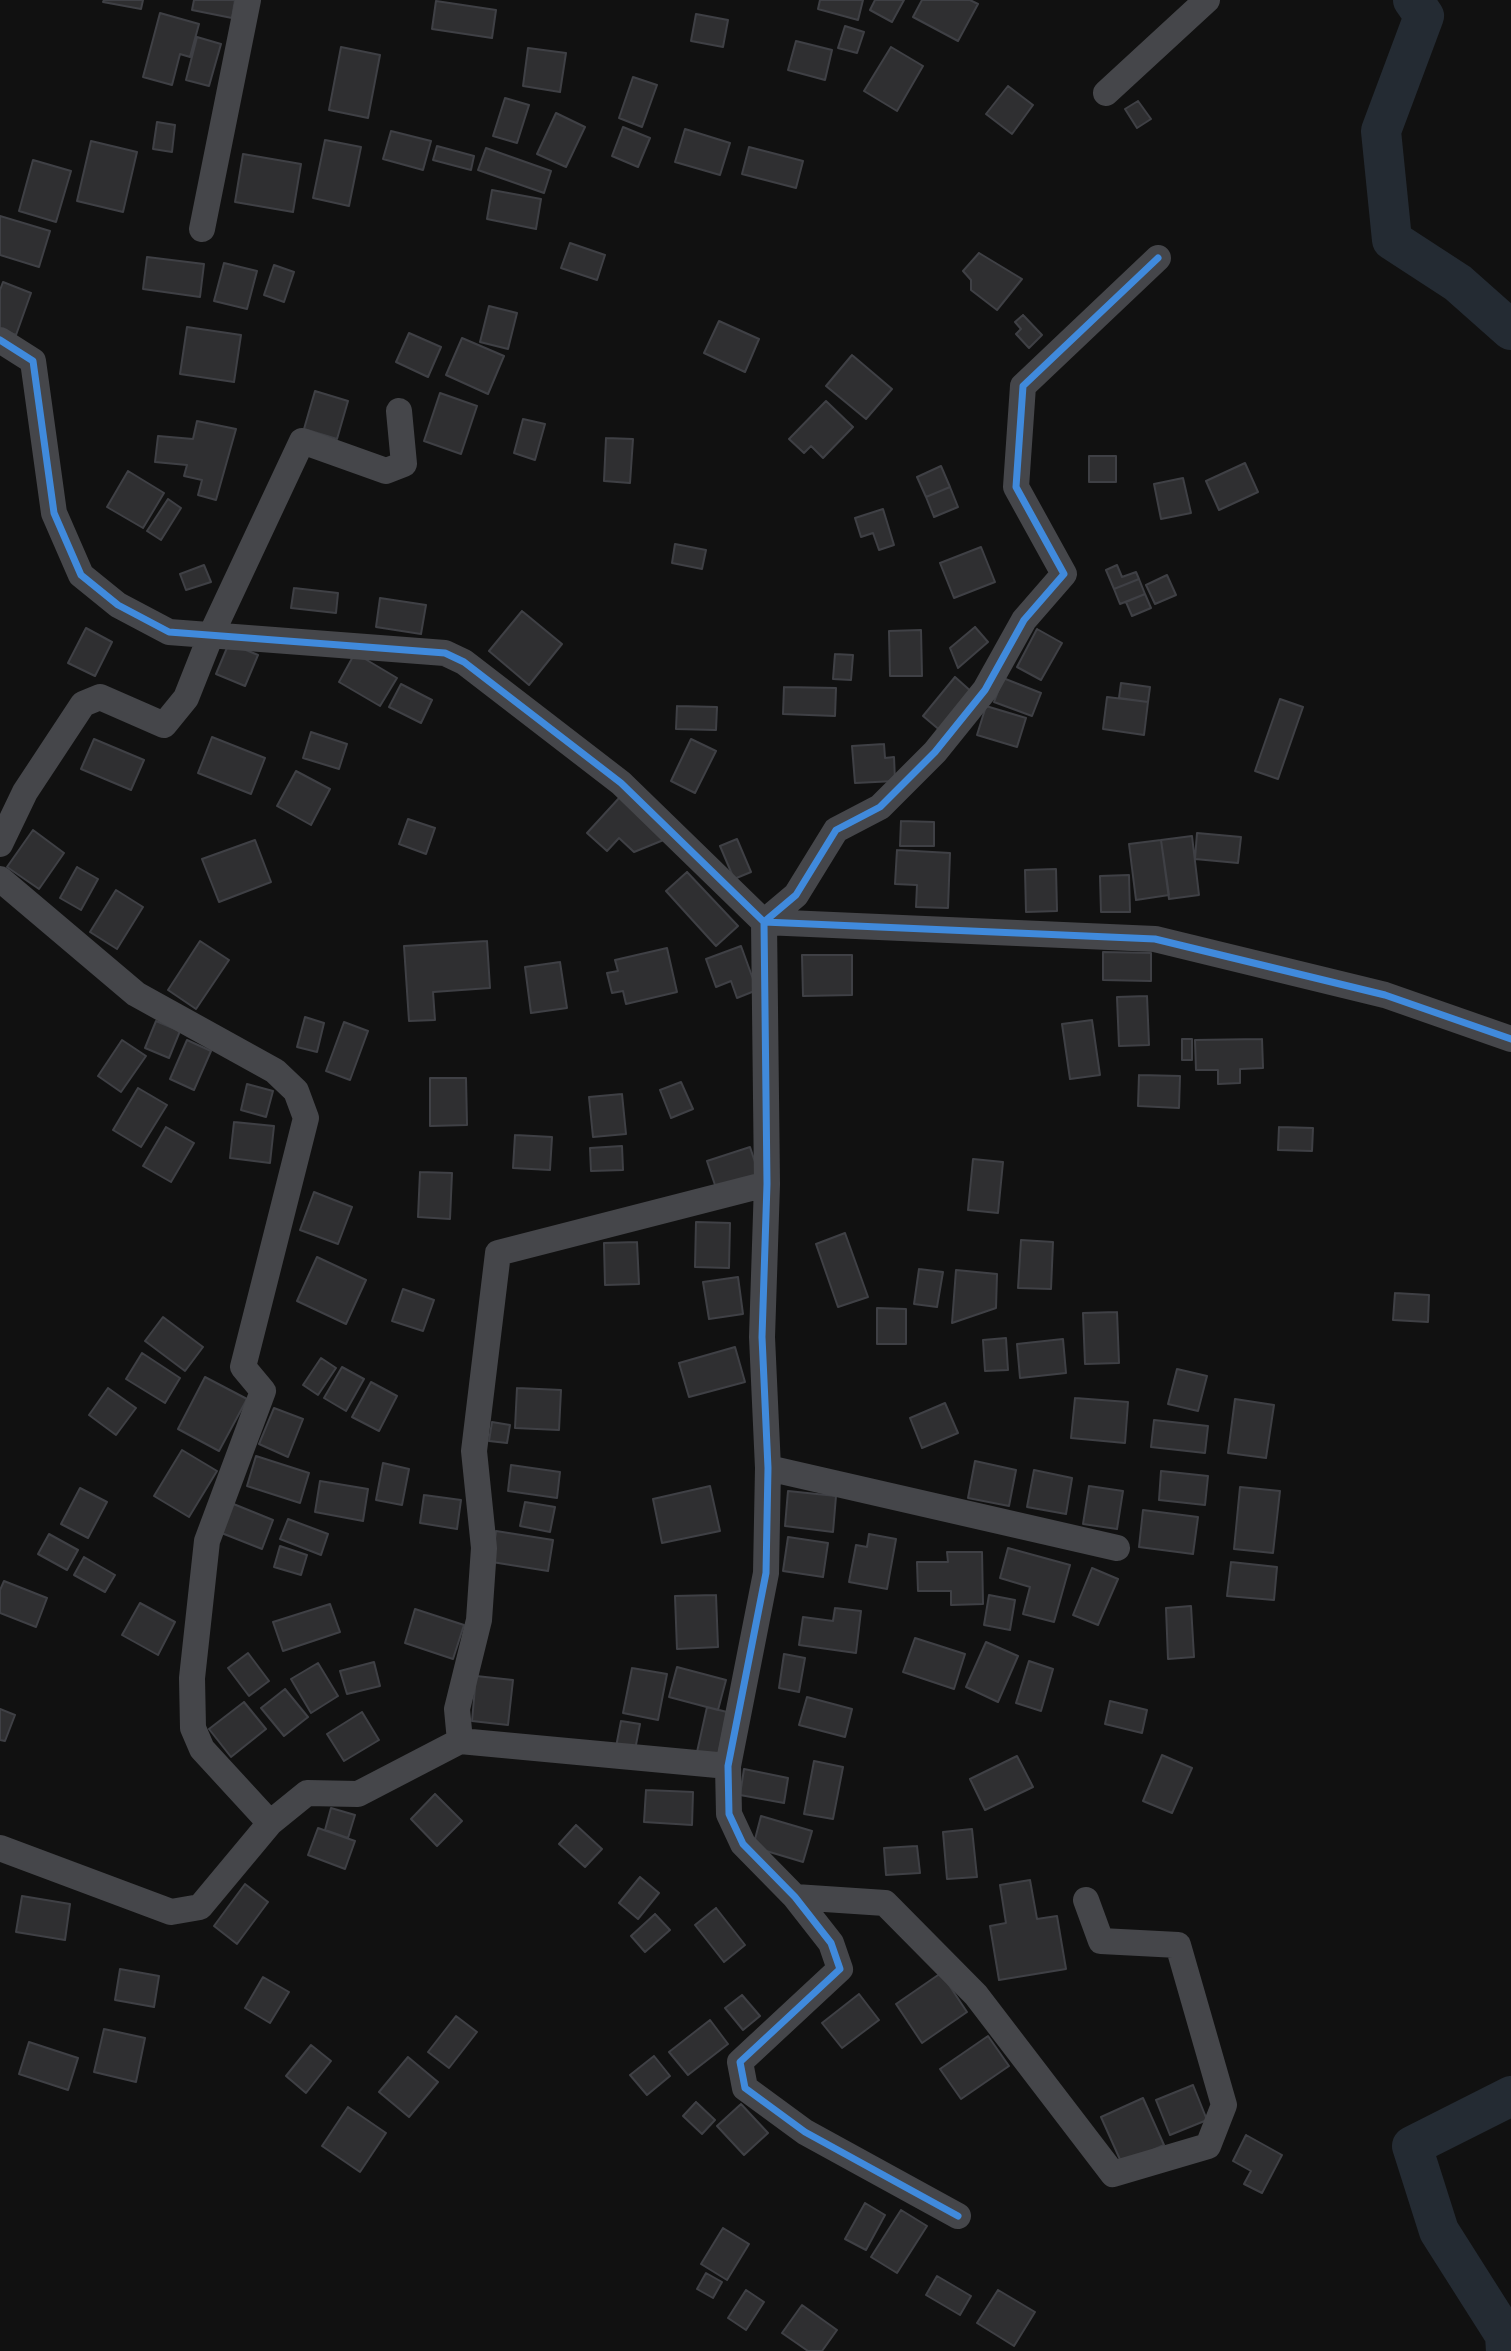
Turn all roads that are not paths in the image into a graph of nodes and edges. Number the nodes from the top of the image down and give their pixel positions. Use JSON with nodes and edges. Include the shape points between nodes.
{"nodes":[{"id":1,"x":248,"y":0,"type":"edge"},
{"id":2,"x":1207,"y":0,"type":"edge"},
{"id":3,"x":1106,"y":93,"type":"dead end"},
{"id":4,"x":202,"y":229,"type":"dead end"},
{"id":5,"x":1158,"y":258,"type":"dead end"},
{"id":6,"x":0,"y":340,"type":"edge"},
{"id":7,"x":399,"y":411,"type":"dead end"},
{"id":8,"x":211,"y":635,"type":"junction"},
{"id":9,"x":0,"y":844,"type":"edge"},
{"id":10,"x":0,"y":879,"type":"edge"},
{"id":11,"x":764,"y":922,"type":"junction"},
{"id":12,"x":1511,"y":1039,"type":"edge"},
{"id":13,"x":767,"y":1184,"type":"junction"},
{"id":14,"x":768,"y":1468,"type":"junction"},
{"id":15,"x":1117,"y":1548,"type":"dead end"},
{"id":16,"x":460,"y":1741,"type":"junction"},
{"id":17,"x":728,"y":1766,"type":"junction"},
{"id":18,"x":270,"y":1823,"type":"junction"},
{"id":19,"x":0,"y":1848,"type":"edge"},
{"id":20,"x":795,"y":1897,"type":"junction"},
{"id":21,"x":1086,"y":1900,"type":"dead end"},
{"id":22,"x":958,"y":2216,"type":"dead end"}],
"edges":[{"from":1,"to":4,"type":"street"},
{"from":2,"to":3,"type":"street"},
{"from":5,"to":11,"type":"street","via":[[1023,386],[1016,487],[1064,574],[1024,620],[985,690],[935,752],[880,807],[836,830],[796,895]]},
{"from":6,"to":8,"type":"street","via":[[33,361],[54,513],[81,575],[118,606],[169,632]]},
{"from":7,"to":8,"type":"street","via":[[404,464],[386,471],[302,441]]},
{"from":8,"to":9,"type":"street","via":[[186,698],[164,725],[100,697],[83,704],[25,792]]},
{"from":8,"to":11,"type":"street","via":[[445,653],[464,662],[621,783]]},
{"from":10,"to":18,"type":"street","via":[[136,994],[275,1071],[296,1091],[306,1118],[243,1367],[263,1391],[207,1541],[192,1678],[193,1728],[202,1749]]},
{"from":11,"to":12,"type":"street","via":[[1155,939],[1385,995]]},
{"from":11,"to":13,"type":"street"},
{"from":13,"to":14,"type":"street","via":[[762,1337]]},
{"from":13,"to":16,"type":"street","via":[[498,1253],[474,1451],[484,1548],[479,1620],[457,1709]]},
{"from":14,"to":15,"type":"street"},
{"from":14,"to":17,"type":"street","via":[[766,1573]]},
{"from":16,"to":17,"type":"street"},
{"from":16,"to":18,"type":"street","via":[[358,1794],[307,1793]]},
{"from":17,"to":20,"type":"street","via":[[729,1814],[743,1844]]},
{"from":18,"to":19,"type":"street","via":[[200,1907],[171,1912]]},
{"from":20,"to":21,"type":"street","via":[[886,1903],[976,1995],[1113,2174],[1208,2146],[1224,2105],[1178,1945],[1101,1941]]},
{"from":20,"to":22,"type":"street","via":[[831,1943],[840,1969],[740,2062],[745,2088],[805,2132]]}]}
